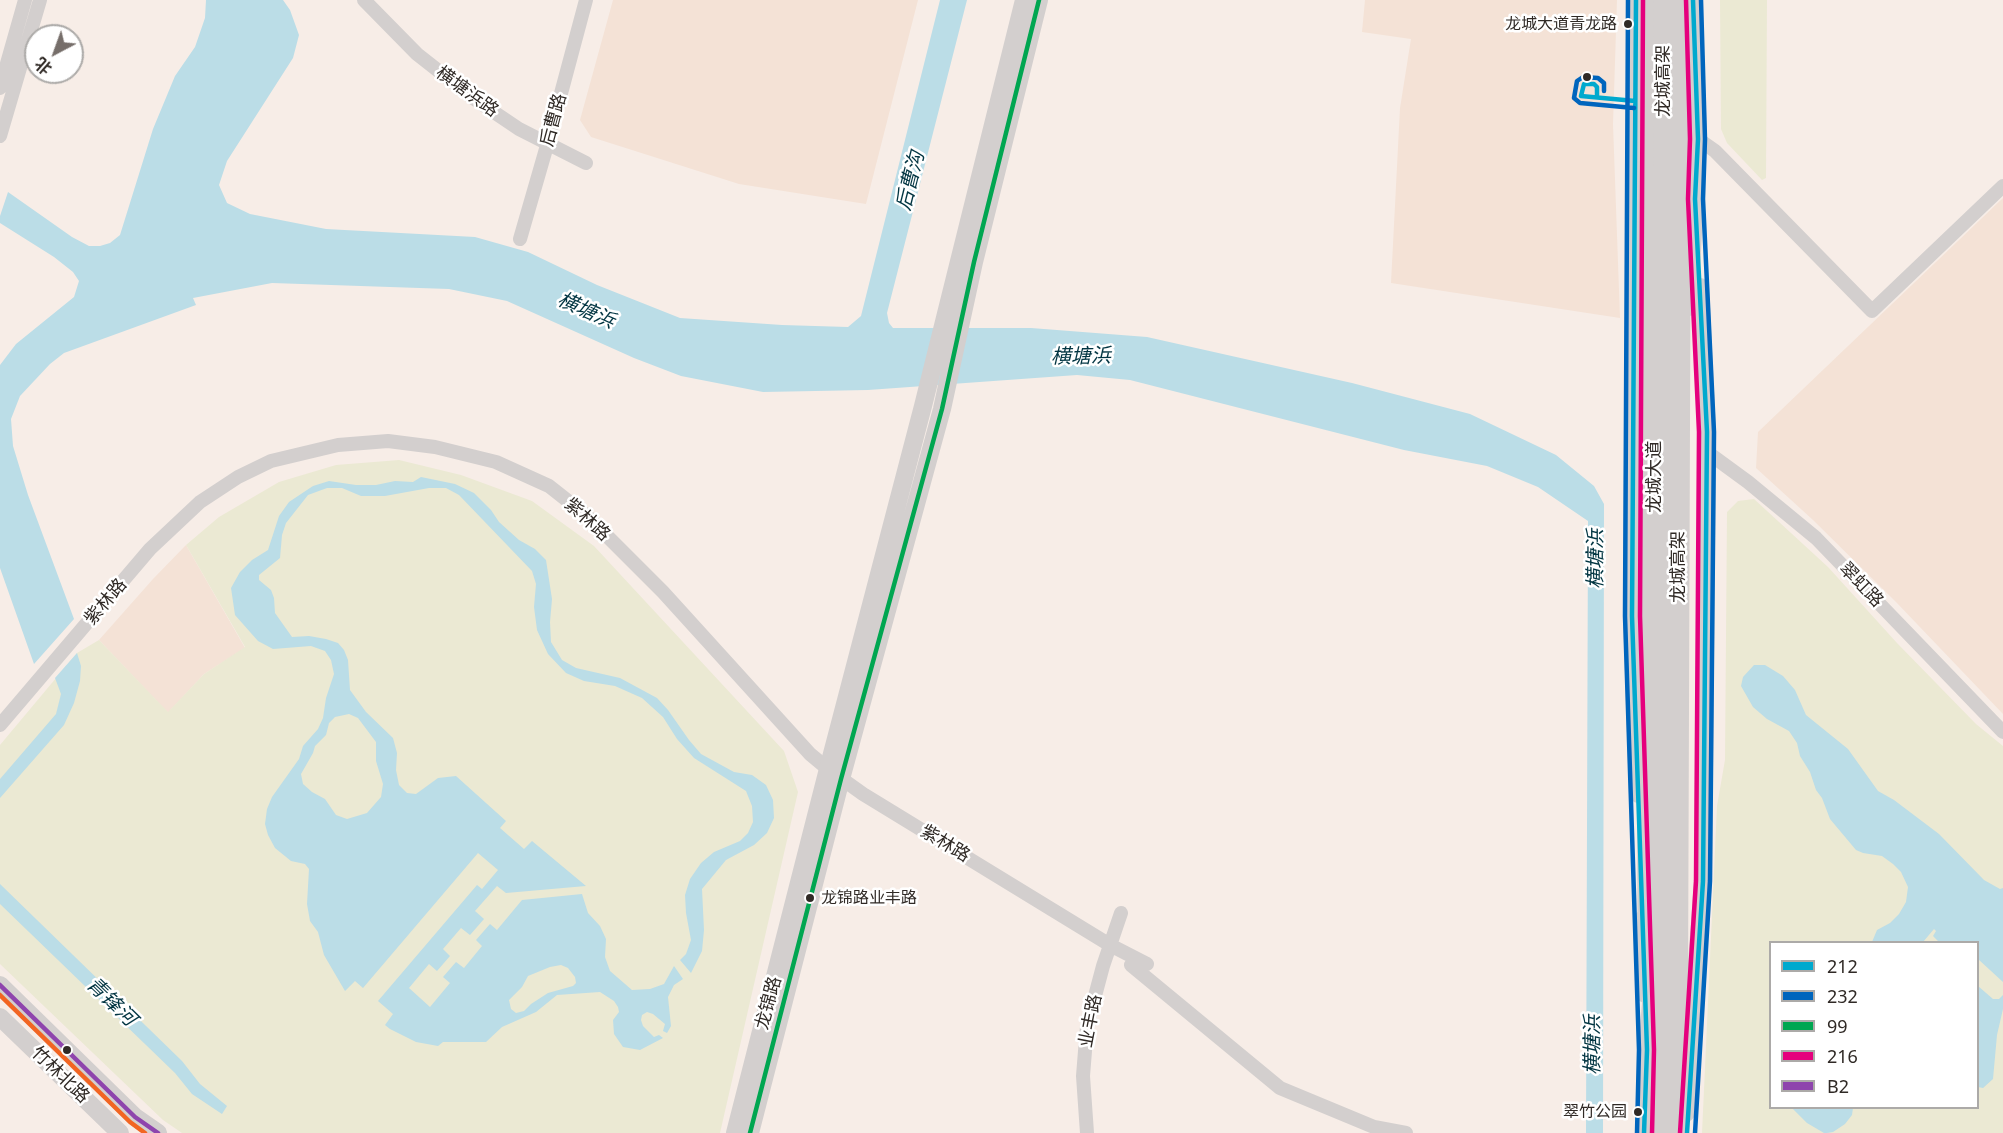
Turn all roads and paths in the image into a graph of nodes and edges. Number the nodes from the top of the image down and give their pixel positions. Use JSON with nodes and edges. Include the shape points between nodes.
{"nodes":[{"id":1,"x":25,"y":0,"type":"edge"},
{"id":2,"x":40,"y":0,"type":"edge"},
{"id":3,"x":364,"y":0,"type":"edge"},
{"id":4,"x":586,"y":0,"type":"edge"},
{"id":5,"x":1024,"y":0,"type":"edge"},
{"id":6,"x":1039,"y":0,"type":"edge"},
{"id":7,"x":1636,"y":0,"type":"edge"},
{"id":8,"x":1650,"y":0,"type":"edge"},
{"id":9,"x":1664,"y":0,"type":"edge"},
{"id":10,"x":1681,"y":0,"type":"edge"},
{"id":11,"x":1693,"y":0,"type":"edge"},
{"id":12,"x":1651,"y":62,"type":"junction"},
{"id":13,"x":0,"y":88,"type":"edge"},
{"id":14,"x":0,"y":136,"type":"edge"},
{"id":15,"x":1698,"y":139,"type":"junction"},
{"id":16,"x":548,"y":142,"type":"junction"},
{"id":17,"x":586,"y":162,"type":"dead end"},
{"id":18,"x":2003,"y":186,"type":"edge"},
{"id":19,"x":1695,"y":199,"type":"junction"},
{"id":20,"x":520,"y":239,"type":"dead end"},
{"id":21,"x":956,"y":307,"type":"junction"},
{"id":22,"x":1707,"y":452,"type":"junction"},
{"id":23,"x":0,"y":725,"type":"edge"},
{"id":24,"x":2003,"y":732,"type":"edge"},
{"id":25,"x":834,"y":774,"type":"junction"},
{"id":26,"x":1121,"y":913,"type":"dead end"},
{"id":27,"x":1110,"y":945,"type":"junction"},
{"id":28,"x":1147,"y":964,"type":"dead end"},
{"id":29,"x":1131,"y":965,"type":"dead end"},
{"id":30,"x":0,"y":985,"type":"edge"},
{"id":31,"x":0,"y":1017,"type":"edge"},
{"id":32,"x":1647,"y":1050,"type":"junction"},
{"id":33,"x":1675,"y":1108,"type":"junction"},
{"id":34,"x":119,"y":1133,"type":"edge"},
{"id":35,"x":158,"y":1133,"type":"edge"},
{"id":36,"x":735,"y":1133,"type":"edge"},
{"id":37,"x":750,"y":1133,"type":"edge"},
{"id":38,"x":1087,"y":1133,"type":"edge"},
{"id":39,"x":1406,"y":1133,"type":"edge"},
{"id":40,"x":1644,"y":1133,"type":"edge"},
{"id":41,"x":1661,"y":1133,"type":"edge"},
{"id":42,"x":1677,"y":1133,"type":"edge"},
{"id":43,"x":1686,"y":1133,"type":"edge"}],
"edges":[{"from":1,"to":13,"type":"street"},
{"from":2,"to":14,"type":"street"},
{"from":3,"to":16,"type":"street","name":"横塘浜路","via":[[417,54],[473,98],[519,129]]},
{"from":4,"to":16,"type":"street","name":"后曹路"},
{"from":5,"to":21,"type":"main road"},
{"from":6,"to":21,"type":"main road","via":[[974,262]]},
{"from":7,"to":32,"type":"main road","via":[[1632,616]]},
{"from":8,"to":12,"type":"main road","name":"龙城大道"},
{"from":9,"to":33,"type":"highway","name":"龙城高架"},
{"from":10,"to":33,"type":"highway","name":"龙城高架"},
{"from":11,"to":15,"type":"main road","name":"龙城大道"},
{"from":12,"to":32,"type":"main road","name":"龙城大道","via":[[1656,946]]},
{"from":12,"to":33,"type":"highway","via":[[1647,317],[1648,943]]},
{"from":15,"to":18,"type":"street","via":[[1715,151],[1872,311]]},
{"from":15,"to":19,"type":"main road","name":"龙城大道"},
{"from":16,"to":17,"type":"street","name":"横塘浜路"},
{"from":16,"to":20,"type":"street","name":"后曹路"},
{"from":19,"to":22,"type":"main road"},
{"from":19,"to":33,"type":"main road","name":"龙城大道","via":[[1684,399]]},
{"from":19,"to":33,"type":"highway","via":[[1692,852]]},
{"from":21,"to":25,"type":"main road","via":[[923,406]]},
{"from":21,"to":25,"type":"main road","via":[[942,409]]},
{"from":22,"to":24,"type":"street","name":"翠虹路","via":[[1816,538]]},
{"from":22,"to":33,"type":"main road","via":[[1703,881]]},
{"from":23,"to":25,"type":"street","name":"紫林路","via":[[150,549],[201,502],[271,461],[338,445],[388,441],[435,447],[495,462],[549,486],[586,516],[663,592],[810,754]]},
{"from":25,"to":27,"type":"street","name":"紫林路"},
{"from":25,"to":36,"type":"main road","name":"龙锦路"},
{"from":25,"to":37,"type":"main road","name":"龙锦路"},
{"from":26,"to":27,"type":"street","name":"业丰路"},
{"from":27,"to":28,"type":"street","name":"紫林路"},
{"from":27,"to":38,"type":"street","name":"业丰路","via":[[1087,1026],[1083,1076]]},
{"from":29,"to":39,"type":"street","via":[[1280,1088],[1374,1127]]},
{"from":30,"to":35,"type":"main road","name":"竹林北路","via":[[135,1117]]},
{"from":31,"to":34,"type":"main road","name":"竹林北路"},
{"from":32,"to":40,"type":"main road","name":"龙城大道"},
{"from":33,"to":41,"type":"highway","name":"龙城高架"},
{"from":33,"to":42,"type":"highway","name":"龙城高架"},
{"from":33,"to":43,"type":"main road","name":"龙城大道"}]}
